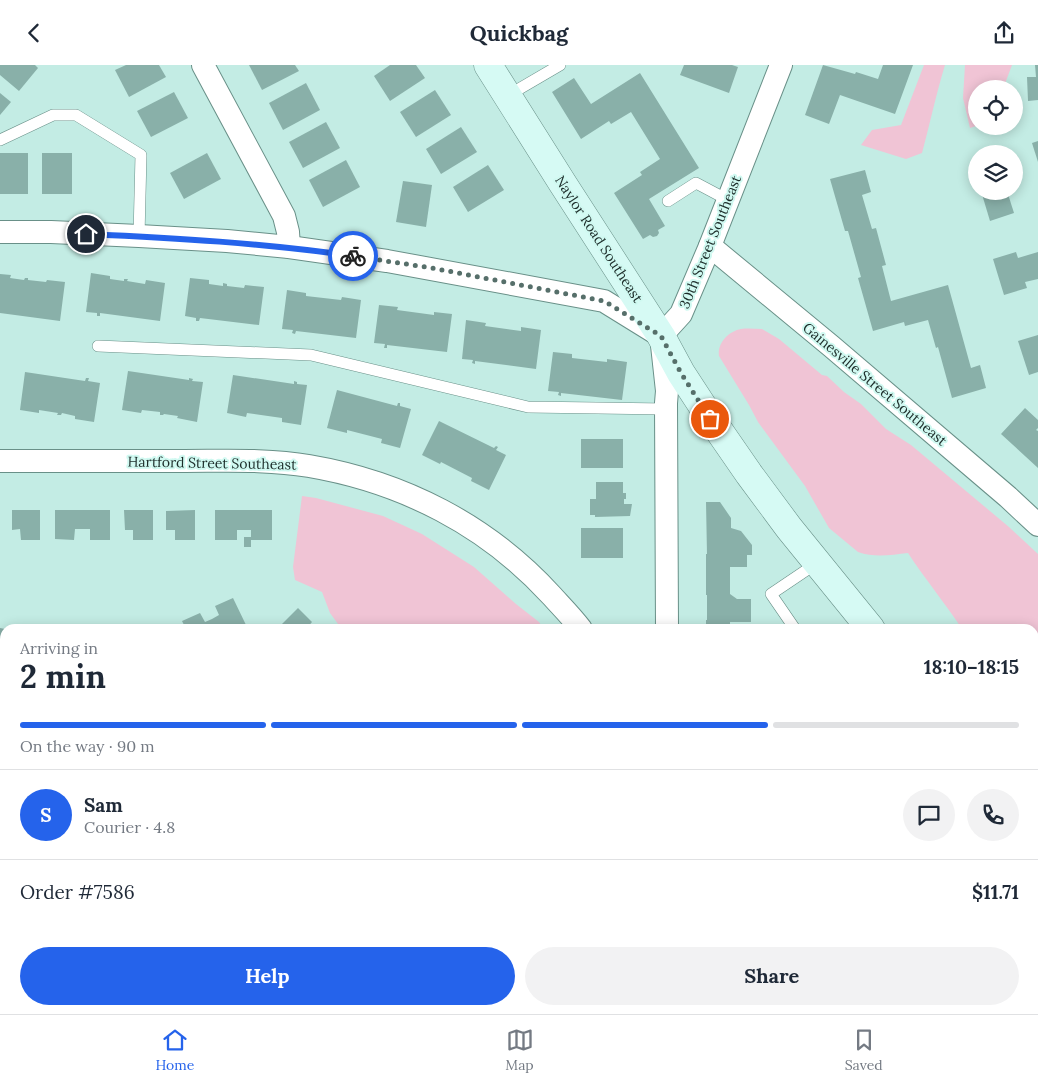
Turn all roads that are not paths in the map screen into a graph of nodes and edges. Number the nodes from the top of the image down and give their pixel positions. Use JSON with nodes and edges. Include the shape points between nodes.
{"nodes":[{"id":1,"x":203,"y":65,"type":"edge"},
{"id":2,"x":488,"y":65,"type":"edge"},
{"id":3,"x":560,"y":65,"type":"edge"},
{"id":4,"x":781,"y":65,"type":"edge"},
{"id":5,"x":507,"y":96,"type":"junction"},
{"id":6,"x":0,"y":140,"type":"edge"},
{"id":7,"x":728,"y":200,"type":"junction"},
{"id":8,"x":668,"y":201,"type":"dead end"},
{"id":9,"x":0,"y":232,"type":"edge"},
{"id":10,"x":139,"y":236,"type":"junction"},
{"id":11,"x":710,"y":246,"type":"junction"},
{"id":12,"x":289,"y":247,"type":"junction"},
{"id":13,"x":661,"y":336,"type":"junction"},
{"id":14,"x":98,"y":346,"type":"dead end"},
{"id":15,"x":666,"y":409,"type":"junction"},
{"id":16,"x":0,"y":461,"type":"edge"},
{"id":17,"x":1038,"y":525,"type":"edge"},
{"id":18,"x":817,"y":563,"type":"junction"},
{"id":19,"x":577,"y":624,"type":"edge"},
{"id":20,"x":667,"y":624,"type":"edge"},
{"id":21,"x":792,"y":624,"type":"edge"},
{"id":22,"x":865,"y":624,"type":"edge"}],
"edges":[{"from":1,"to":12,"type":"street","via":[[284,216]]},
{"from":2,"to":5,"type":"main road","name":"Naylor Road Southeast"},
{"from":3,"to":5,"type":"lane"},
{"from":4,"to":7,"type":"street","name":"30th Street Southeast"},
{"from":5,"to":13,"type":"main road","name":"Naylor Road Southeast"},
{"from":6,"to":10,"type":"lane","via":[[53,115],[76,115],[142,155]]},
{"from":7,"to":8,"type":"lane","via":[[696,183]]},
{"from":7,"to":11,"type":"street","name":"30th Street Southeast"},
{"from":9,"to":10,"type":"street"},
{"from":10,"to":12,"type":"street"},
{"from":11,"to":13,"type":"street","name":"30th Street Southeast","via":[[681,314]]},
{"from":11,"to":17,"type":"street","name":"Gainesville Street Southeast"},
{"from":12,"to":13,"type":"street","via":[[423,267],[604,301]]},
{"from":13,"to":15,"type":"street"},
{"from":13,"to":18,"type":"main road","name":"Naylor Road Southeast","via":[[710,419]]},
{"from":14,"to":15,"type":"lane","via":[[311,355],[528,407]]},
{"from":15,"to":20,"type":"street"},
{"from":16,"to":19,"type":"street","name":"Hartford Street Southeast","via":[[259,461],[308,466],[377,483],[440,509],[498,546],[543,586]]},
{"from":18,"to":21,"type":"lane","via":[[771,594]]},
{"from":18,"to":22,"type":"main road","name":"Naylor Road Southeast"}]}
